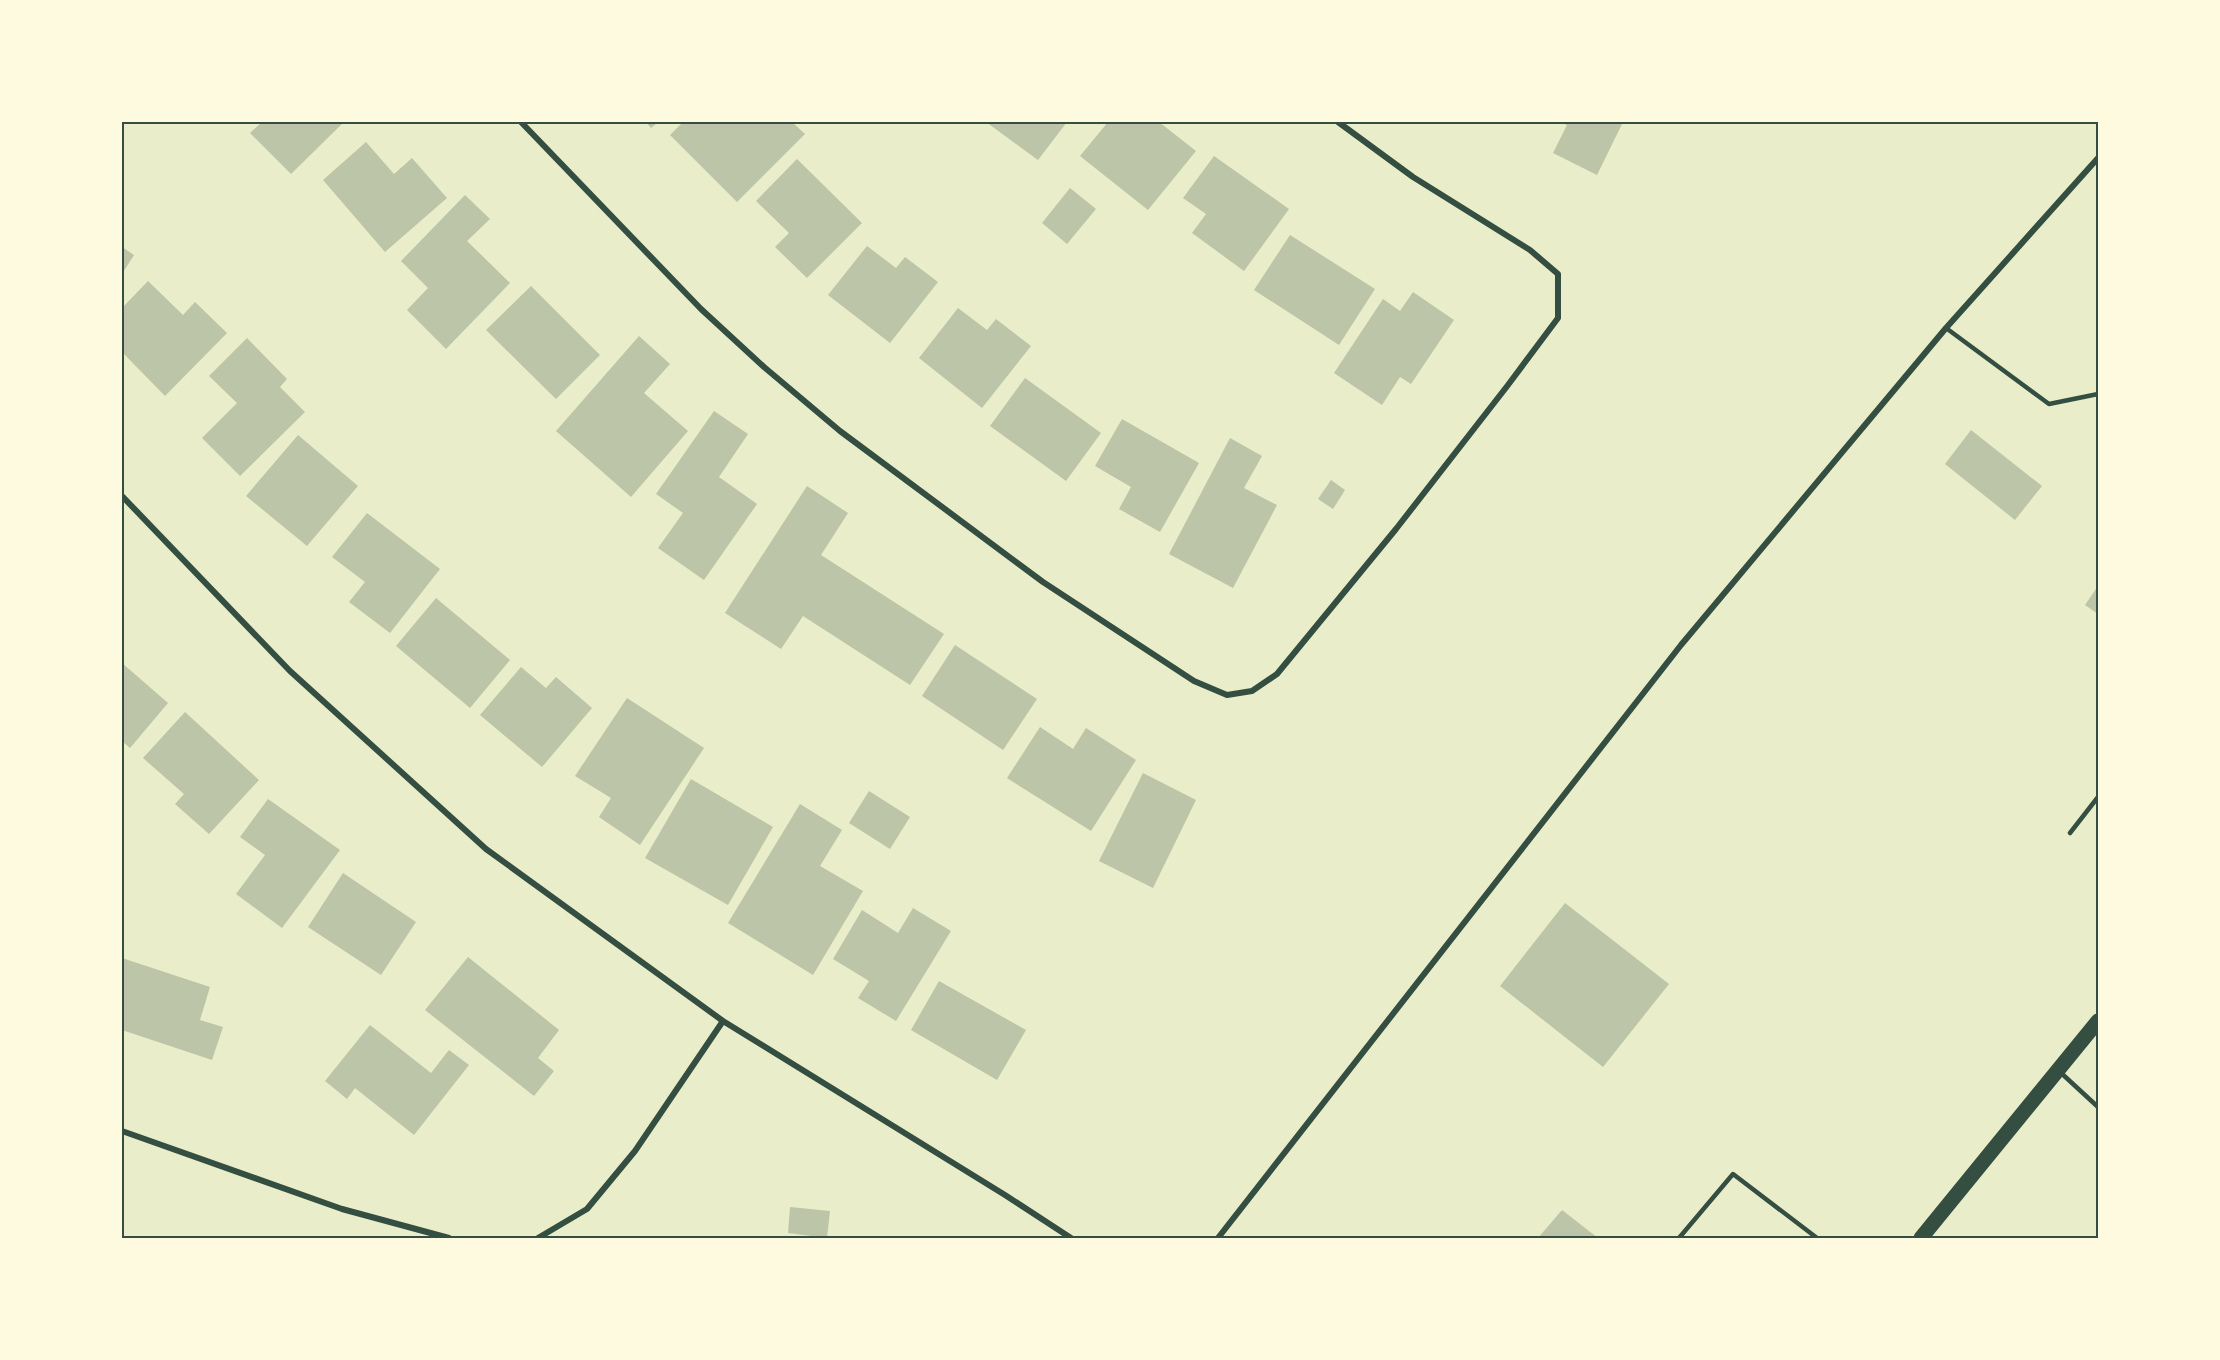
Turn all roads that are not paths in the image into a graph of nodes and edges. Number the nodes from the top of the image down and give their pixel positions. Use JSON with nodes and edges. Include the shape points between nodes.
{"nodes":[{"id":1,"x":521,"y":122,"type":"edge"},
{"id":2,"x":1338,"y":122,"type":"edge"},
{"id":3,"x":2098,"y":158,"type":"edge"},
{"id":4,"x":1946,"y":328,"type":"junction"},
{"id":5,"x":2098,"y":394,"type":"edge"},
{"id":6,"x":122,"y":496,"type":"edge"},
{"id":7,"x":2098,"y":797,"type":"edge"},
{"id":8,"x":2070,"y":833,"type":"dead end"},
{"id":9,"x":723,"y":1021,"type":"junction"},
{"id":10,"x":2098,"y":1021,"type":"edge"},
{"id":11,"x":2058,"y":1070,"type":"junction"},
{"id":12,"x":2098,"y":1107,"type":"edge"},
{"id":13,"x":122,"y":1131,"type":"edge"},
{"id":14,"x":449,"y":1239,"type":"edge"},
{"id":15,"x":538,"y":1239,"type":"edge"},
{"id":16,"x":1071,"y":1239,"type":"edge"},
{"id":17,"x":1218,"y":1239,"type":"edge"},
{"id":18,"x":1679,"y":1239,"type":"edge"},
{"id":19,"x":1817,"y":1239,"type":"edge"},
{"id":20,"x":1921,"y":1239,"type":"edge"}],
"edges":[{"from":1,"to":2,"type":"street","via":[[702,309],[840,431],[1043,582],[1194,681],[1227,695],[1252,691],[1277,674],[1396,529],[1558,318],[1558,274],[1530,250],[1413,177]]},
{"from":3,"to":4,"type":"street"},
{"from":4,"to":5,"type":"lane","via":[[2049,404]]},
{"from":4,"to":17,"type":"street","via":[[1681,645]]},
{"from":6,"to":9,"type":"street","via":[[290,671],[486,849]]},
{"from":7,"to":8,"type":"lane"},
{"from":9,"to":15,"type":"street","via":[[635,1151],[587,1209]]},
{"from":9,"to":16,"type":"street"},
{"from":10,"to":11,"type":"main road"},
{"from":11,"to":12,"type":"lane"},
{"from":11,"to":20,"type":"main road"},
{"from":13,"to":14,"type":"street","via":[[342,1209]]},
{"from":18,"to":19,"type":"lane","via":[[1733,1174]]}]}
